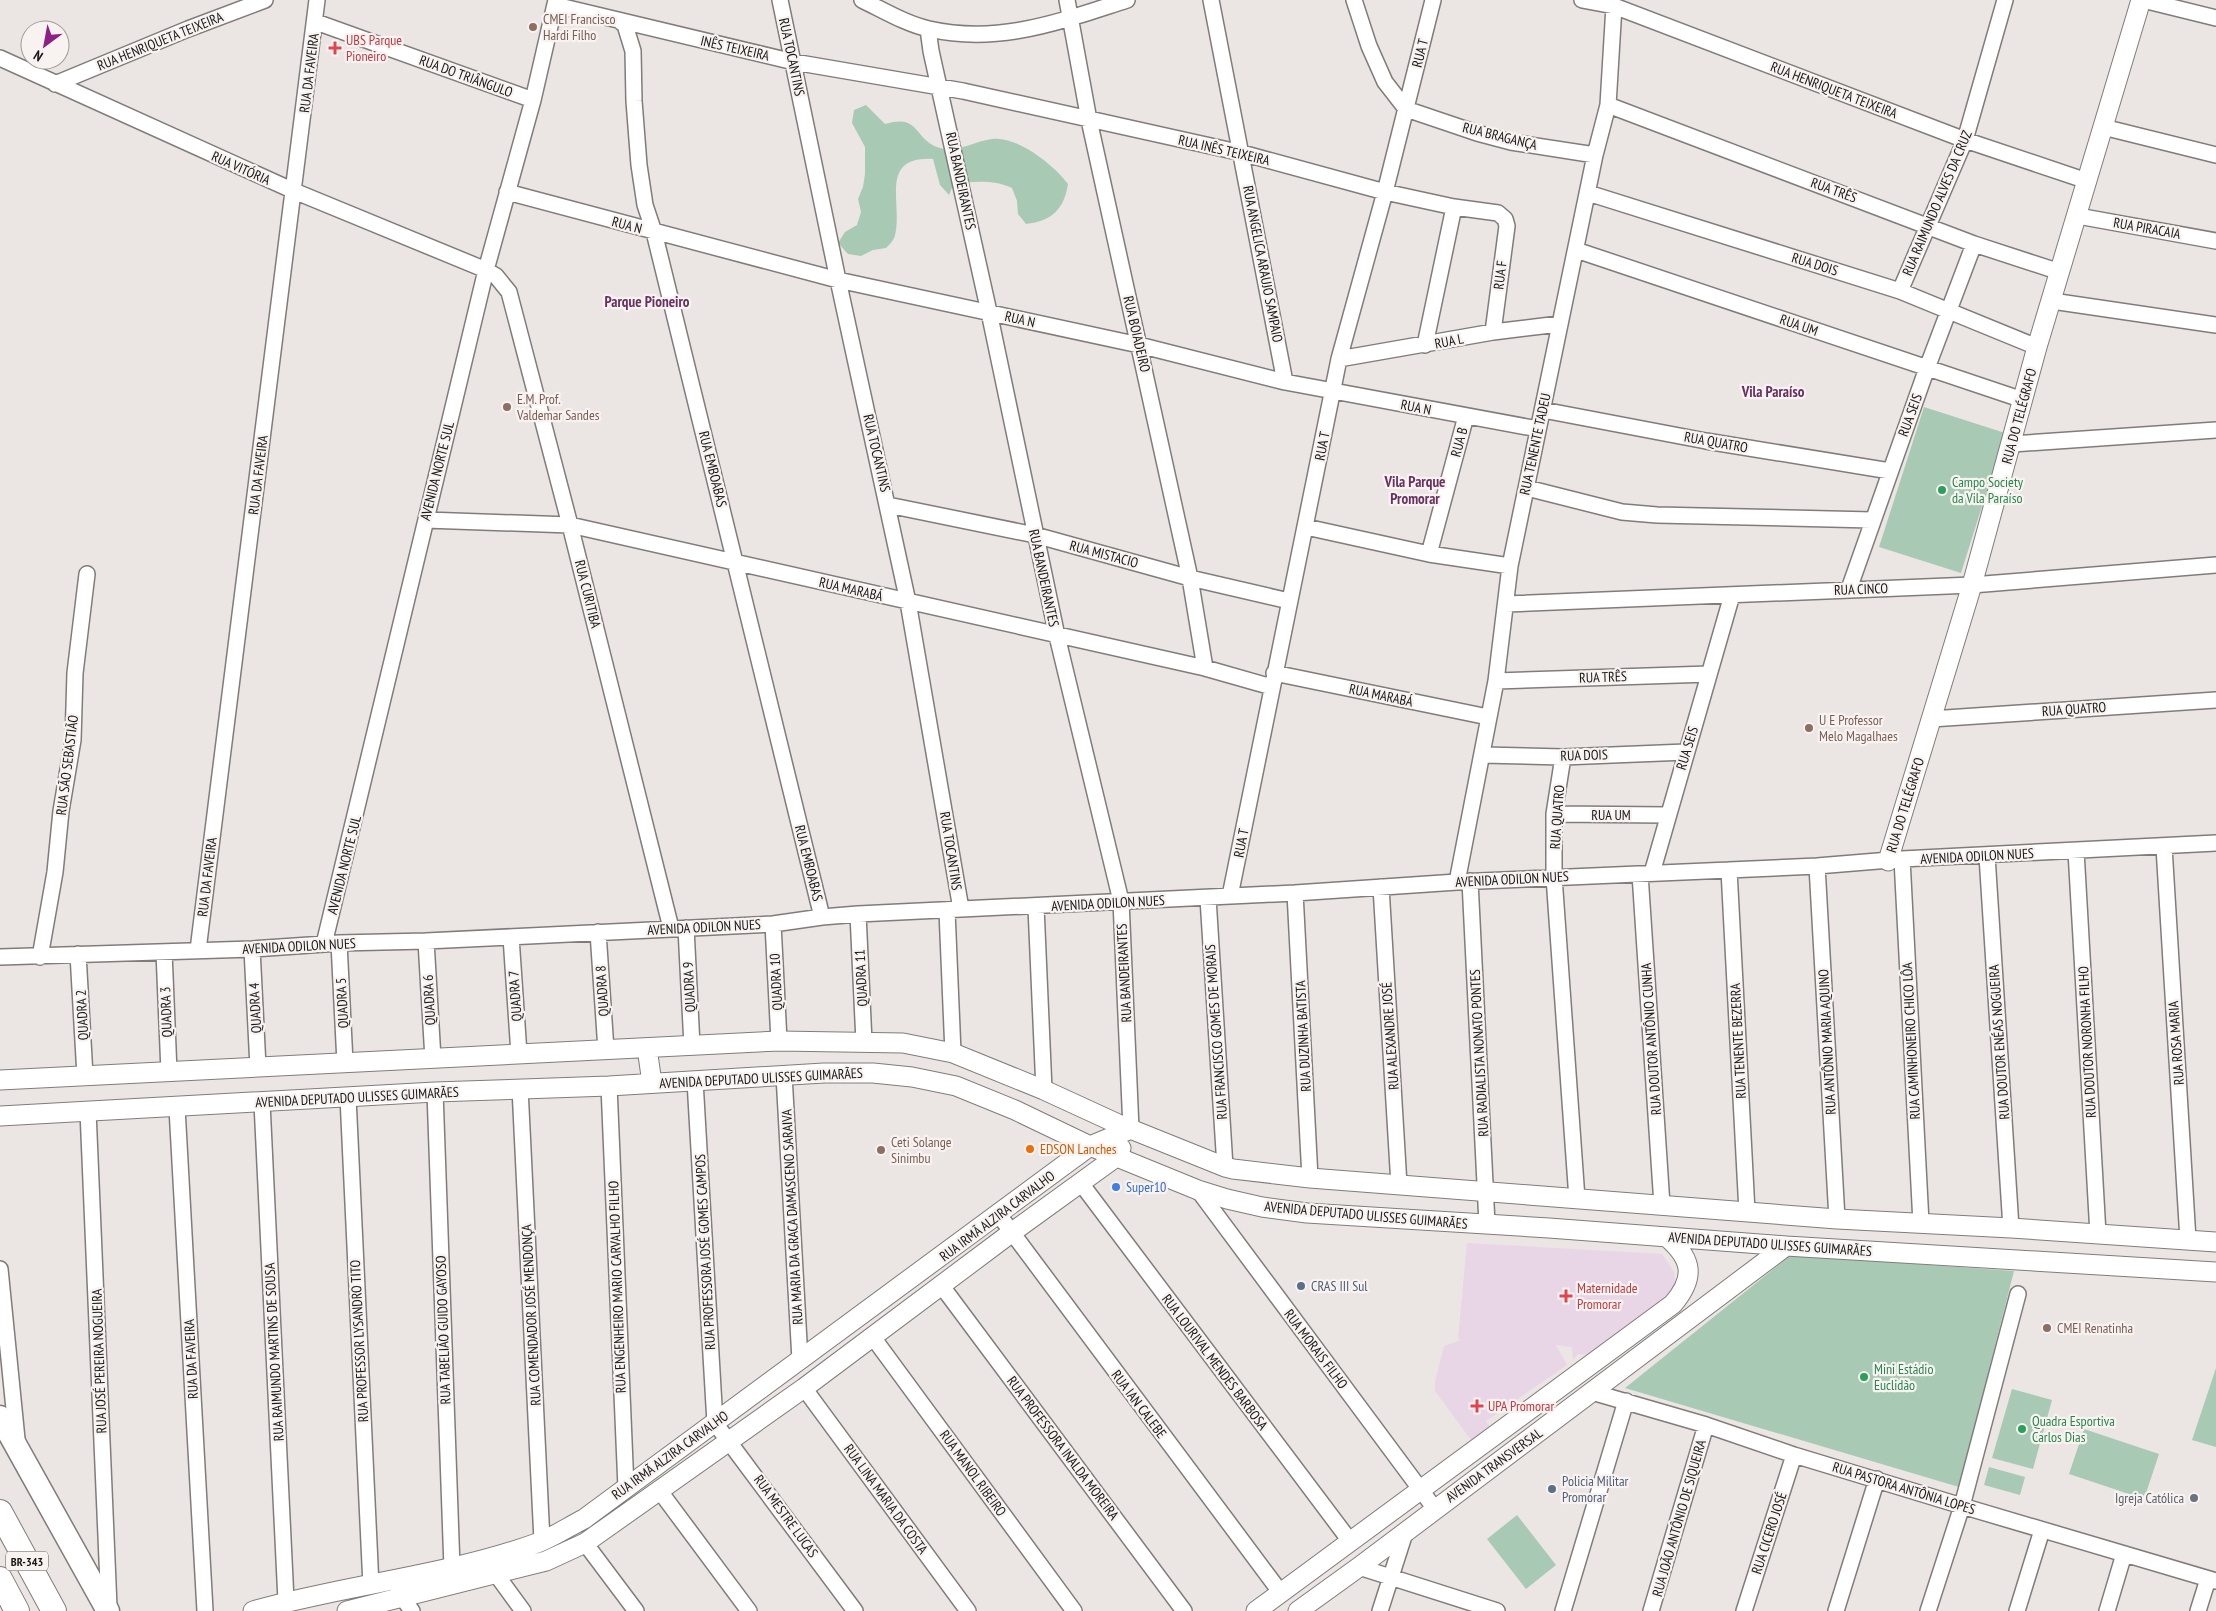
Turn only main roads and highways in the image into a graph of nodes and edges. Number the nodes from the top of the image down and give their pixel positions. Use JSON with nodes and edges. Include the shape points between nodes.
{"nodes":[{"id":1,"x":0,"y":1417,"type":"edge"},
{"id":2,"x":0,"y":1512,"type":"edge"},
{"id":3,"x":0,"y":1579,"type":"edge"},
{"id":4,"x":17,"y":1611,"type":"edge"},
{"id":5,"x":54,"y":1611,"type":"edge"},
{"id":6,"x":108,"y":1611,"type":"edge"}],
"edges":[{"from":1,"to":6,"type":"main road"},
{"from":2,"to":5,"type":"highway","number":"BR-343"},
{"from":3,"to":4,"type":"highway","number":"BR-343"}]}
